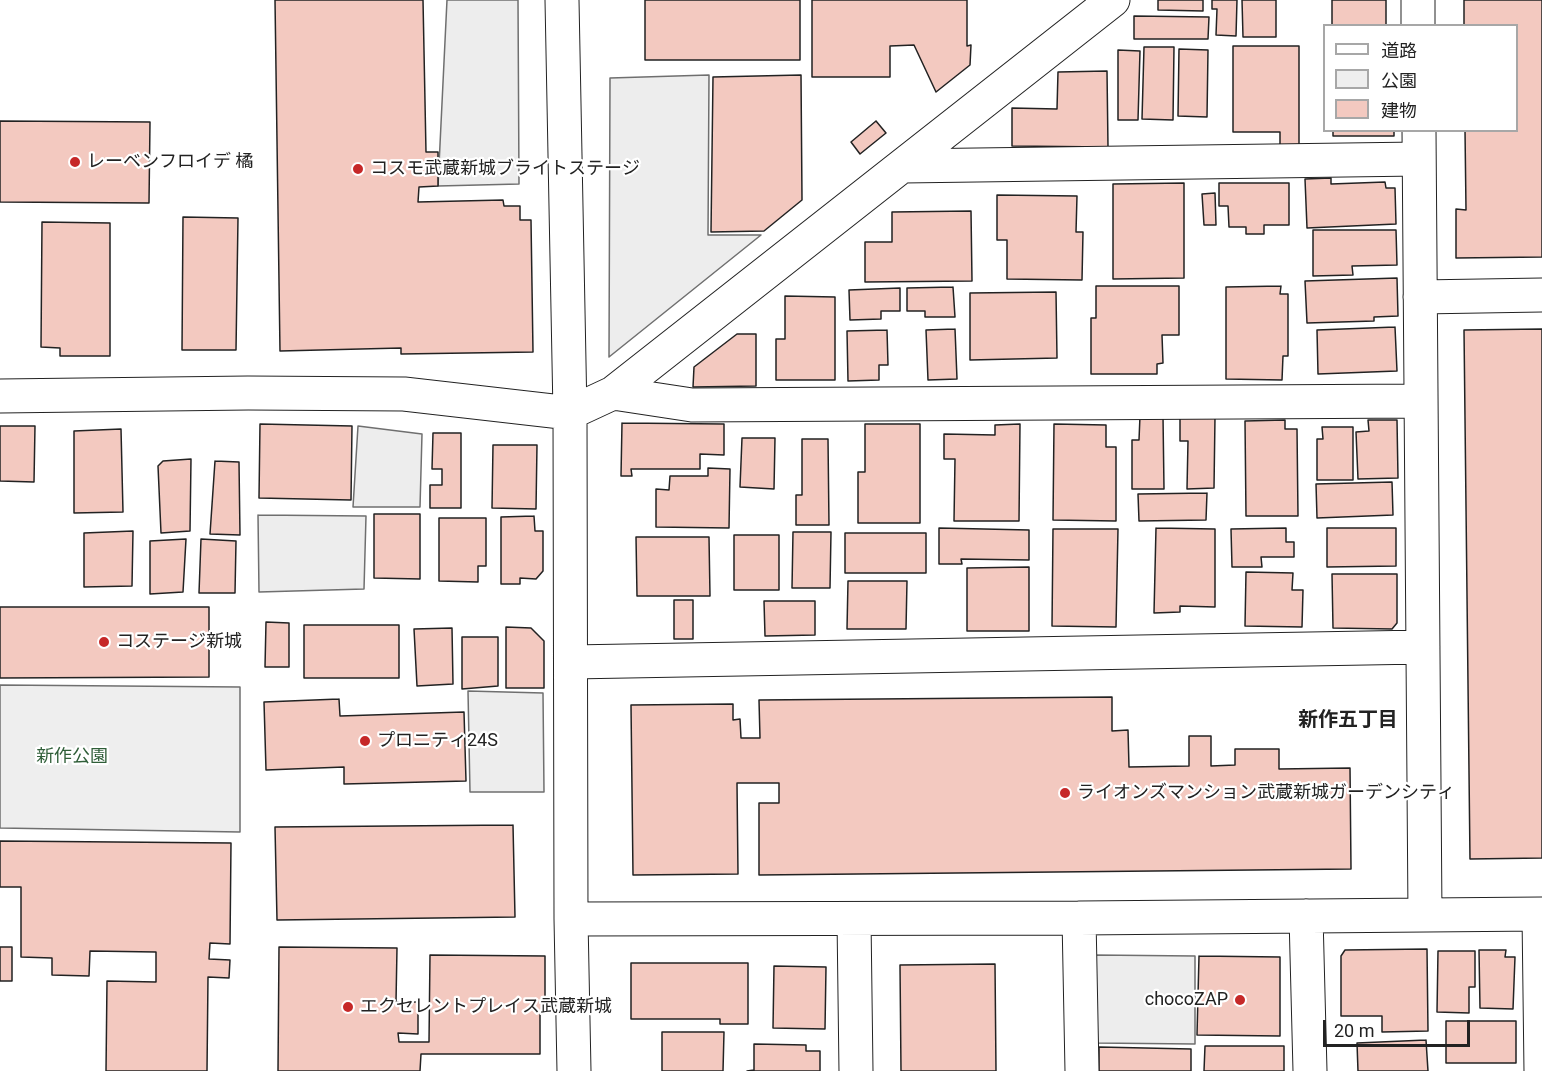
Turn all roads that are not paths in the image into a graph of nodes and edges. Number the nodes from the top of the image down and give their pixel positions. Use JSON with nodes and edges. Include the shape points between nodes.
{"nodes":[{"id":1,"x":562,"y":0,"type":"edge"},
{"id":2,"x":1113,"y":0,"type":"edge"},
{"id":3,"x":1418,"y":0,"type":"edge"},
{"id":4,"x":1418,"y":24,"type":"edge"},
{"id":5,"x":1419,"y":145,"type":"edge"},
{"id":6,"x":903,"y":166,"type":"junction"},
{"id":7,"x":1542,"y":295,"type":"edge"},
{"id":8,"x":1420,"y":297,"type":"junction"},
{"id":9,"x":613,"y":393,"type":"junction"},
{"id":10,"x":0,"y":396,"type":"edge"},
{"id":11,"x":1420,"y":401,"type":"junction"},
{"id":12,"x":570,"y":413,"type":"junction"},
{"id":13,"x":1423,"y":647,"type":"junction"},
{"id":14,"x":571,"y":662,"type":"junction"},
{"id":15,"x":1425,"y":915,"type":"junction"},
{"id":16,"x":1540,"y":915,"type":"edge"},
{"id":17,"x":1306,"y":916,"type":"junction"},
{"id":18,"x":1080,"y":918,"type":"junction"},
{"id":19,"x":571,"y":919,"type":"junction"},
{"id":20,"x":854,"y":919,"type":"junction"},
{"id":21,"x":574,"y":1071,"type":"edge"},
{"id":22,"x":855,"y":1071,"type":"edge"},
{"id":23,"x":1082,"y":1071,"type":"edge"},
{"id":24,"x":1310,"y":1071,"type":"edge"},
{"id":25,"x":1541,"y":1071,"type":"edge"}],
"edges":[{"from":1,"to":12,"type":"street"},
{"from":2,"to":6,"type":"street"},
{"from":3,"to":4,"type":"street"},
{"from":5,"to":6,"type":"street"},
{"from":5,"to":8,"type":"street"},
{"from":6,"to":9,"type":"street"},
{"from":7,"to":8,"type":"street"},
{"from":8,"to":11,"type":"street"},
{"from":9,"to":11,"type":"street","via":[[692,405]]},
{"from":9,"to":12,"type":"street"},
{"from":10,"to":12,"type":"street","via":[[404,394]]},
{"from":11,"to":13,"type":"street"},
{"from":12,"to":14,"type":"street"},
{"from":13,"to":14,"type":"street"},
{"from":13,"to":15,"type":"street"},
{"from":14,"to":19,"type":"street"},
{"from":15,"to":16,"type":"street"},
{"from":15,"to":17,"type":"street"},
{"from":16,"to":25,"type":"street"},
{"from":17,"to":18,"type":"street"},
{"from":17,"to":24,"type":"street"},
{"from":18,"to":20,"type":"street"},
{"from":18,"to":23,"type":"street"},
{"from":19,"to":20,"type":"street"},
{"from":19,"to":21,"type":"street"},
{"from":20,"to":22,"type":"street"}]}
